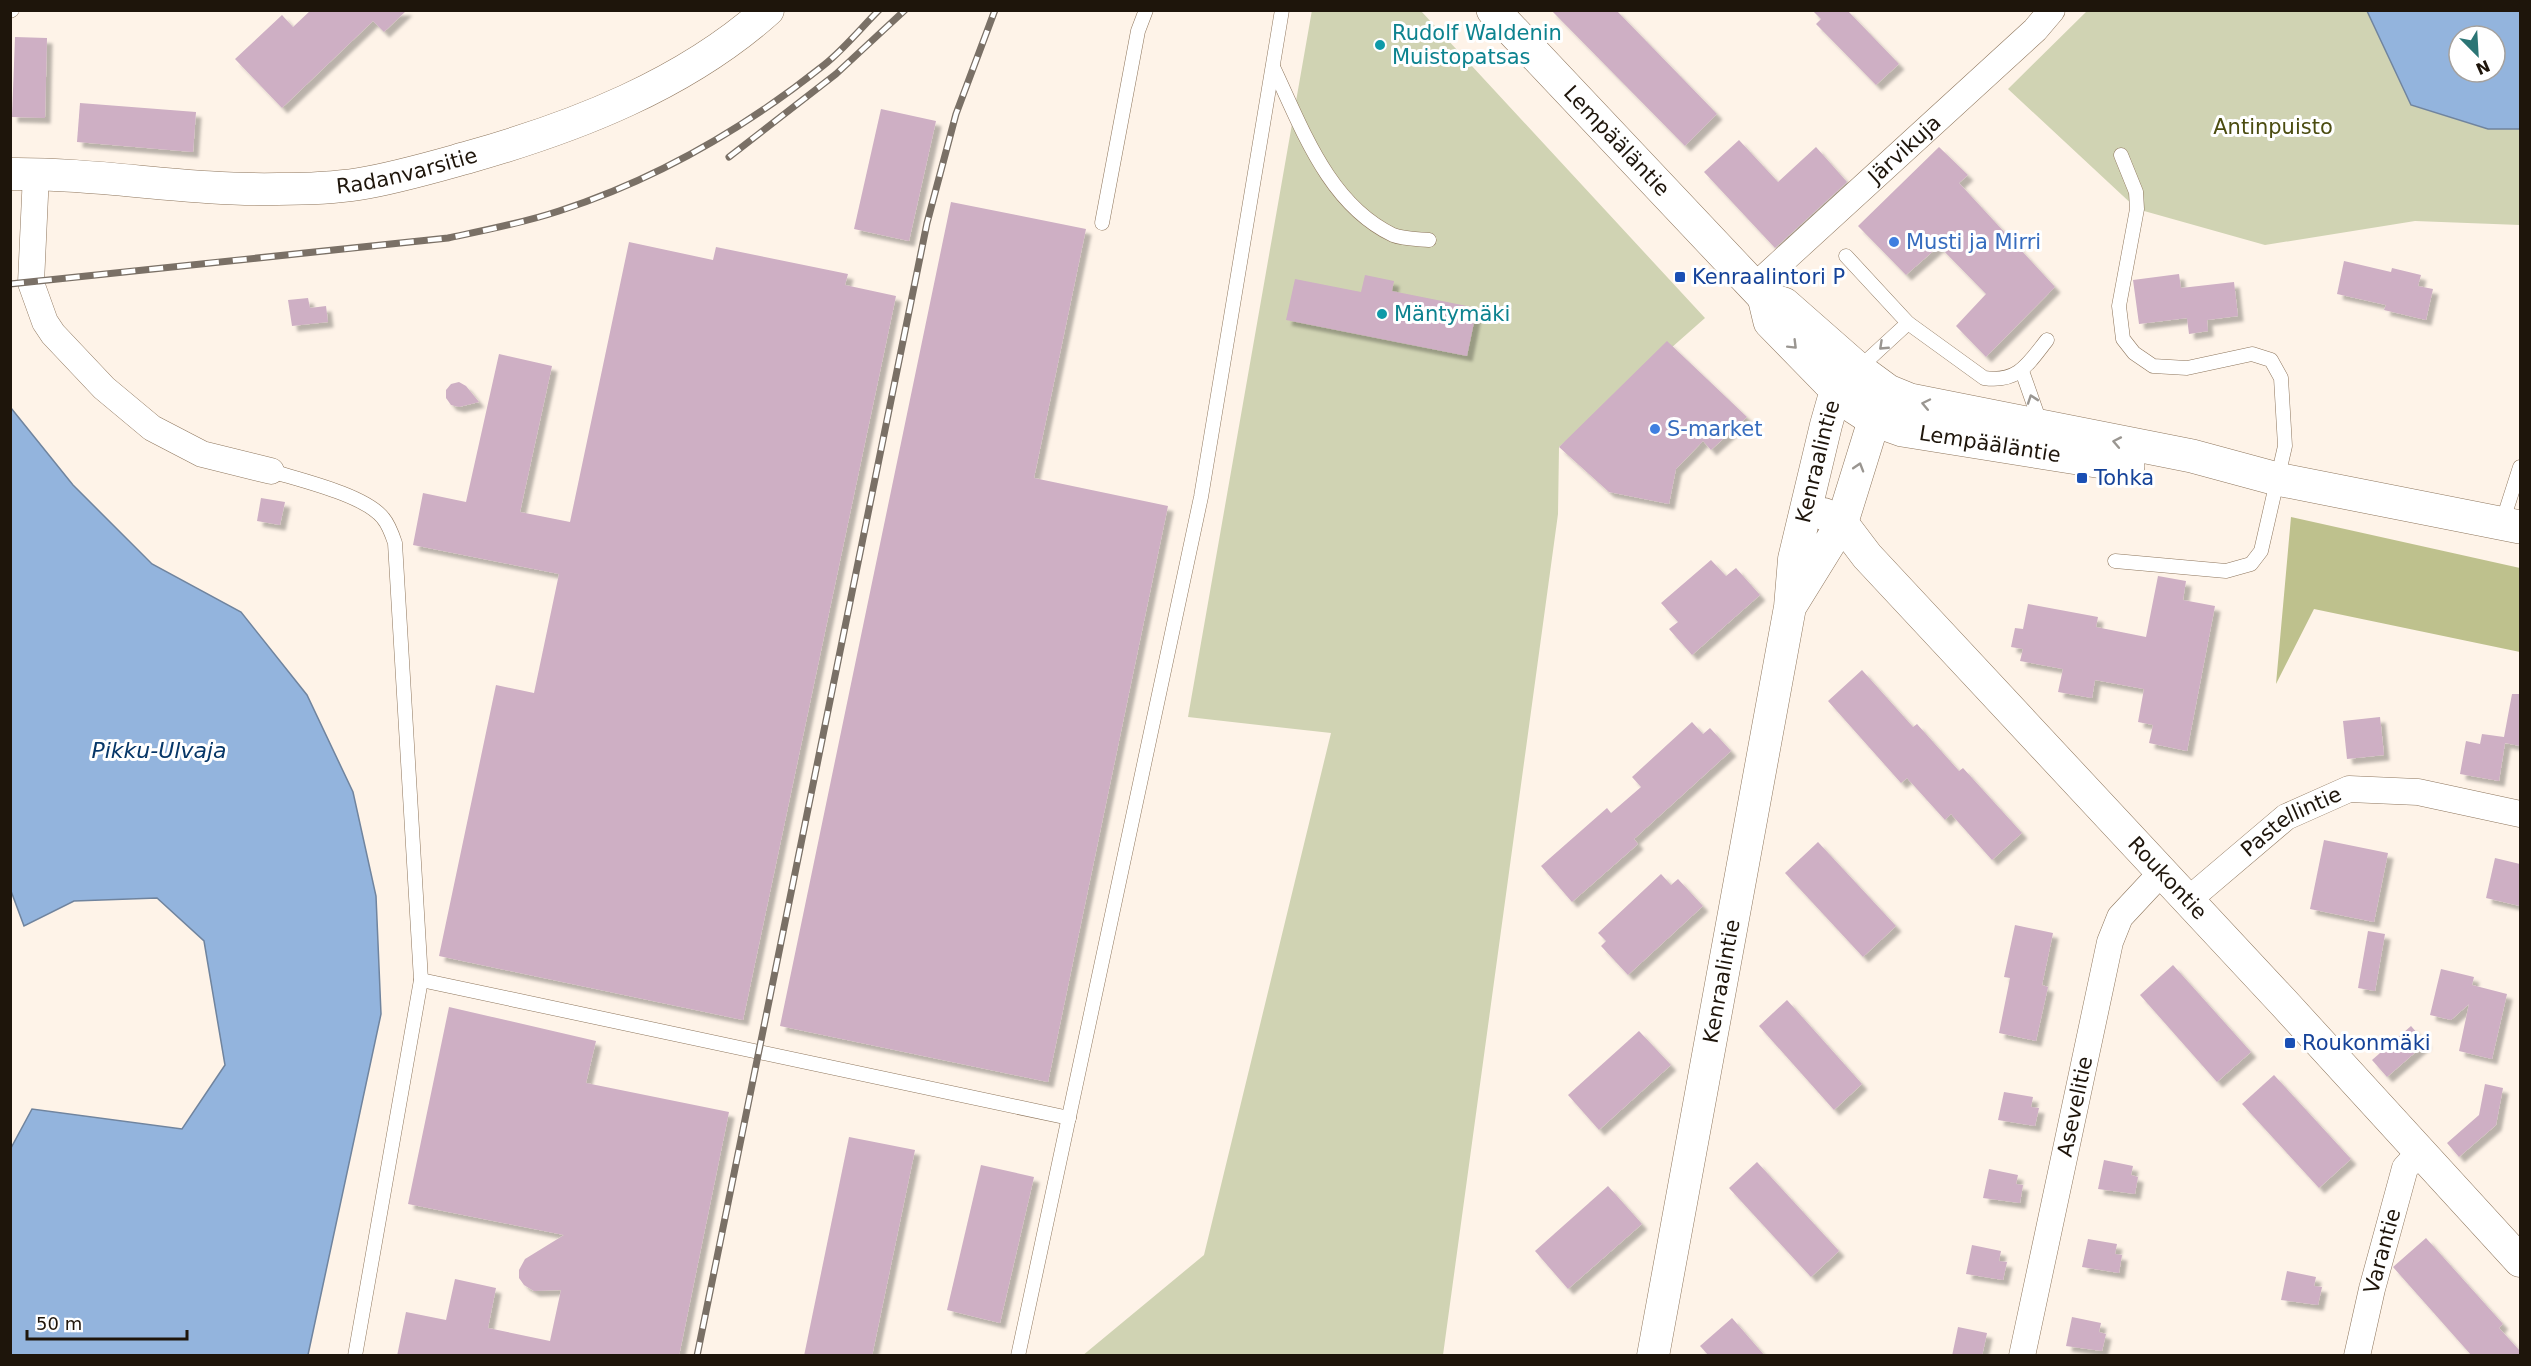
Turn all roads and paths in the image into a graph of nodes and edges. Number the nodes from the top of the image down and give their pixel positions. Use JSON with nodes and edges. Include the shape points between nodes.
{"nodes":[{"id":1,"x":768,"y":10,"type":"edge"},
{"id":2,"x":1146,"y":10,"type":"edge"},
{"id":3,"x":1282,"y":10,"type":"edge"},
{"id":4,"x":1493,"y":10,"type":"edge"},
{"id":5,"x":2052,"y":10,"type":"edge"},
{"id":6,"x":1273,"y":67,"type":"junction"},
{"id":7,"x":2121,"y":155,"type":"dead end"},
{"id":8,"x":23,"y":174,"type":"edge"},
{"id":9,"x":1102,"y":223,"type":"dead end"},
{"id":10,"x":1429,"y":240,"type":"dead end"},
{"id":11,"x":1846,"y":256,"type":"dead end"},
{"id":12,"x":1759,"y":292,"type":"junction"},
{"id":13,"x":1908,"y":323,"type":"junction"},
{"id":14,"x":2047,"y":340,"type":"dead end"},
{"id":15,"x":2022,"y":371,"type":"junction"},
{"id":16,"x":1847,"y":380,"type":"junction"},
{"id":17,"x":1874,"y":420,"type":"junction"},
{"id":18,"x":2042,"y":427,"type":"junction"},
{"id":19,"x":2520,"y":467,"type":"edge"},
{"id":20,"x":271,"y":471,"type":"joint"},
{"id":21,"x":2277,"y":479,"type":"junction"},
{"id":22,"x":1807,"y":506,"type":"junction"},
{"id":23,"x":1842,"y":523,"type":"junction"},
{"id":24,"x":2511,"y":525,"type":"edge"},
{"id":25,"x":2115,"y":561,"type":"dead end"},
{"id":26,"x":1790,"y":606,"type":"junction"},
{"id":27,"x":2520,"y":814,"type":"edge"},
{"id":28,"x":2161,"y":873,"type":"junction"},
{"id":29,"x":2187,"y":901,"type":"junction"},
{"id":30,"x":421,"y":980,"type":"junction"},
{"id":31,"x":1069,"y":1118,"type":"junction"},
{"id":32,"x":2420,"y":1152,"type":"junction"},
{"id":33,"x":2520,"y":1261,"type":"edge"},
{"id":34,"x":355,"y":1356,"type":"edge"},
{"id":35,"x":1018,"y":1356,"type":"edge"},
{"id":36,"x":1653,"y":1356,"type":"edge"},
{"id":37,"x":2022,"y":1356,"type":"edge"},
{"id":38,"x":2357,"y":1356,"type":"edge"}],
"edges":[{"from":1,"to":8,"type":"street","name":"Radanvarsitie","via":[[704,59],[630,100],[553,130],[428,169],[358,184],[278,189],[202,188]]},
{"from":2,"to":9,"type":"lane","via":[[1138,31]]},
{"from":3,"to":6,"type":"lane"},
{"from":4,"to":12,"type":"main road","name":"Lempääläntie"},
{"from":5,"to":12,"type":"street","name":"Järvikuja"},
{"from":6,"to":10,"type":"lane","via":[[1321,167],[1363,217],[1395,236]]},
{"from":6,"to":31,"type":"lane","via":[[1202,497]]},
{"from":7,"to":21,"type":"lane","via":[[2136,192],[2137,209],[2119,306],[2123,339],[2134,353],[2153,366],[2187,368],[2252,354],[2271,360],[2281,378],[2285,446]]},
{"from":8,"to":20,"type":"street","via":[[31,282],[53,334],[104,388],[152,428],[202,454]]},
{"from":11,"to":13,"type":"lane"},
{"from":12,"to":16,"type":"main road","name":"Lempääläntie","via":[[1770,322]]},
{"from":13,"to":15,"type":"lane","via":[[1984,378],[2000,380]]},
{"from":13,"to":16,"type":"lane","one_way":true},
{"from":14,"to":15,"type":"lane"},
{"from":18,"to":15,"type":"lane","one_way":true},
{"from":16,"to":17,"type":"main road","name":"Lempääläntie","via":[[1857,409]]},
{"from":18,"to":16,"type":"main road","name":"Lempääläntie","one_way":true,"via":[[1910,400]]},
{"from":16,"to":22,"type":"street","name":"Kenraalintie"},
{"from":17,"to":21,"type":"main road","name":"Lempääläntie","via":[[1902,430],[2188,475]]},
{"from":23,"to":17,"type":"street","name":"Kenraalintie","one_way":true},
{"from":21,"to":18,"type":"main road","name":"Lempääläntie","one_way":true,"via":[[2192,456]]},
{"from":19,"to":24,"type":"lane"},
{"from":20,"to":30,"type":"lane","via":[[370,506],[382,517],[395,543]]},
{"from":21,"to":24,"type":"main road","name":"Lempääläntie"},
{"from":21,"to":25,"type":"lane","via":[[2261,551],[2251,564],[2226,571]]},
{"from":22,"to":23,"type":"street","name":"Roukontie"},
{"from":22,"to":26,"type":"street","name":"Kenraalintie","via":[[1794,559]]},
{"from":23,"to":26,"type":"street","name":"Kenraalintie"},
{"from":23,"to":28,"type":"street","name":"Roukontie","via":[[1867,556]]},
{"from":26,"to":36,"type":"street","name":"Kenraalintie"},
{"from":27,"to":29,"type":"street","name":"Pastellintie","via":[[2418,792],[2349,789],[2286,817]]},
{"from":28,"to":29,"type":"street","name":"Roukontie"},
{"from":28,"to":37,"type":"street","name":"Asevelitie","via":[[2120,917],[2110,942]]},
{"from":29,"to":32,"type":"street","name":"Roukontie"},
{"from":30,"to":31,"type":"lane"},
{"from":30,"to":34,"type":"lane"},
{"from":31,"to":35,"type":"lane"},
{"from":32,"to":33,"type":"street","name":"Roukontie"},
{"from":32,"to":38,"type":"street","name":"Varantie","via":[[2406,1168]]}]}
